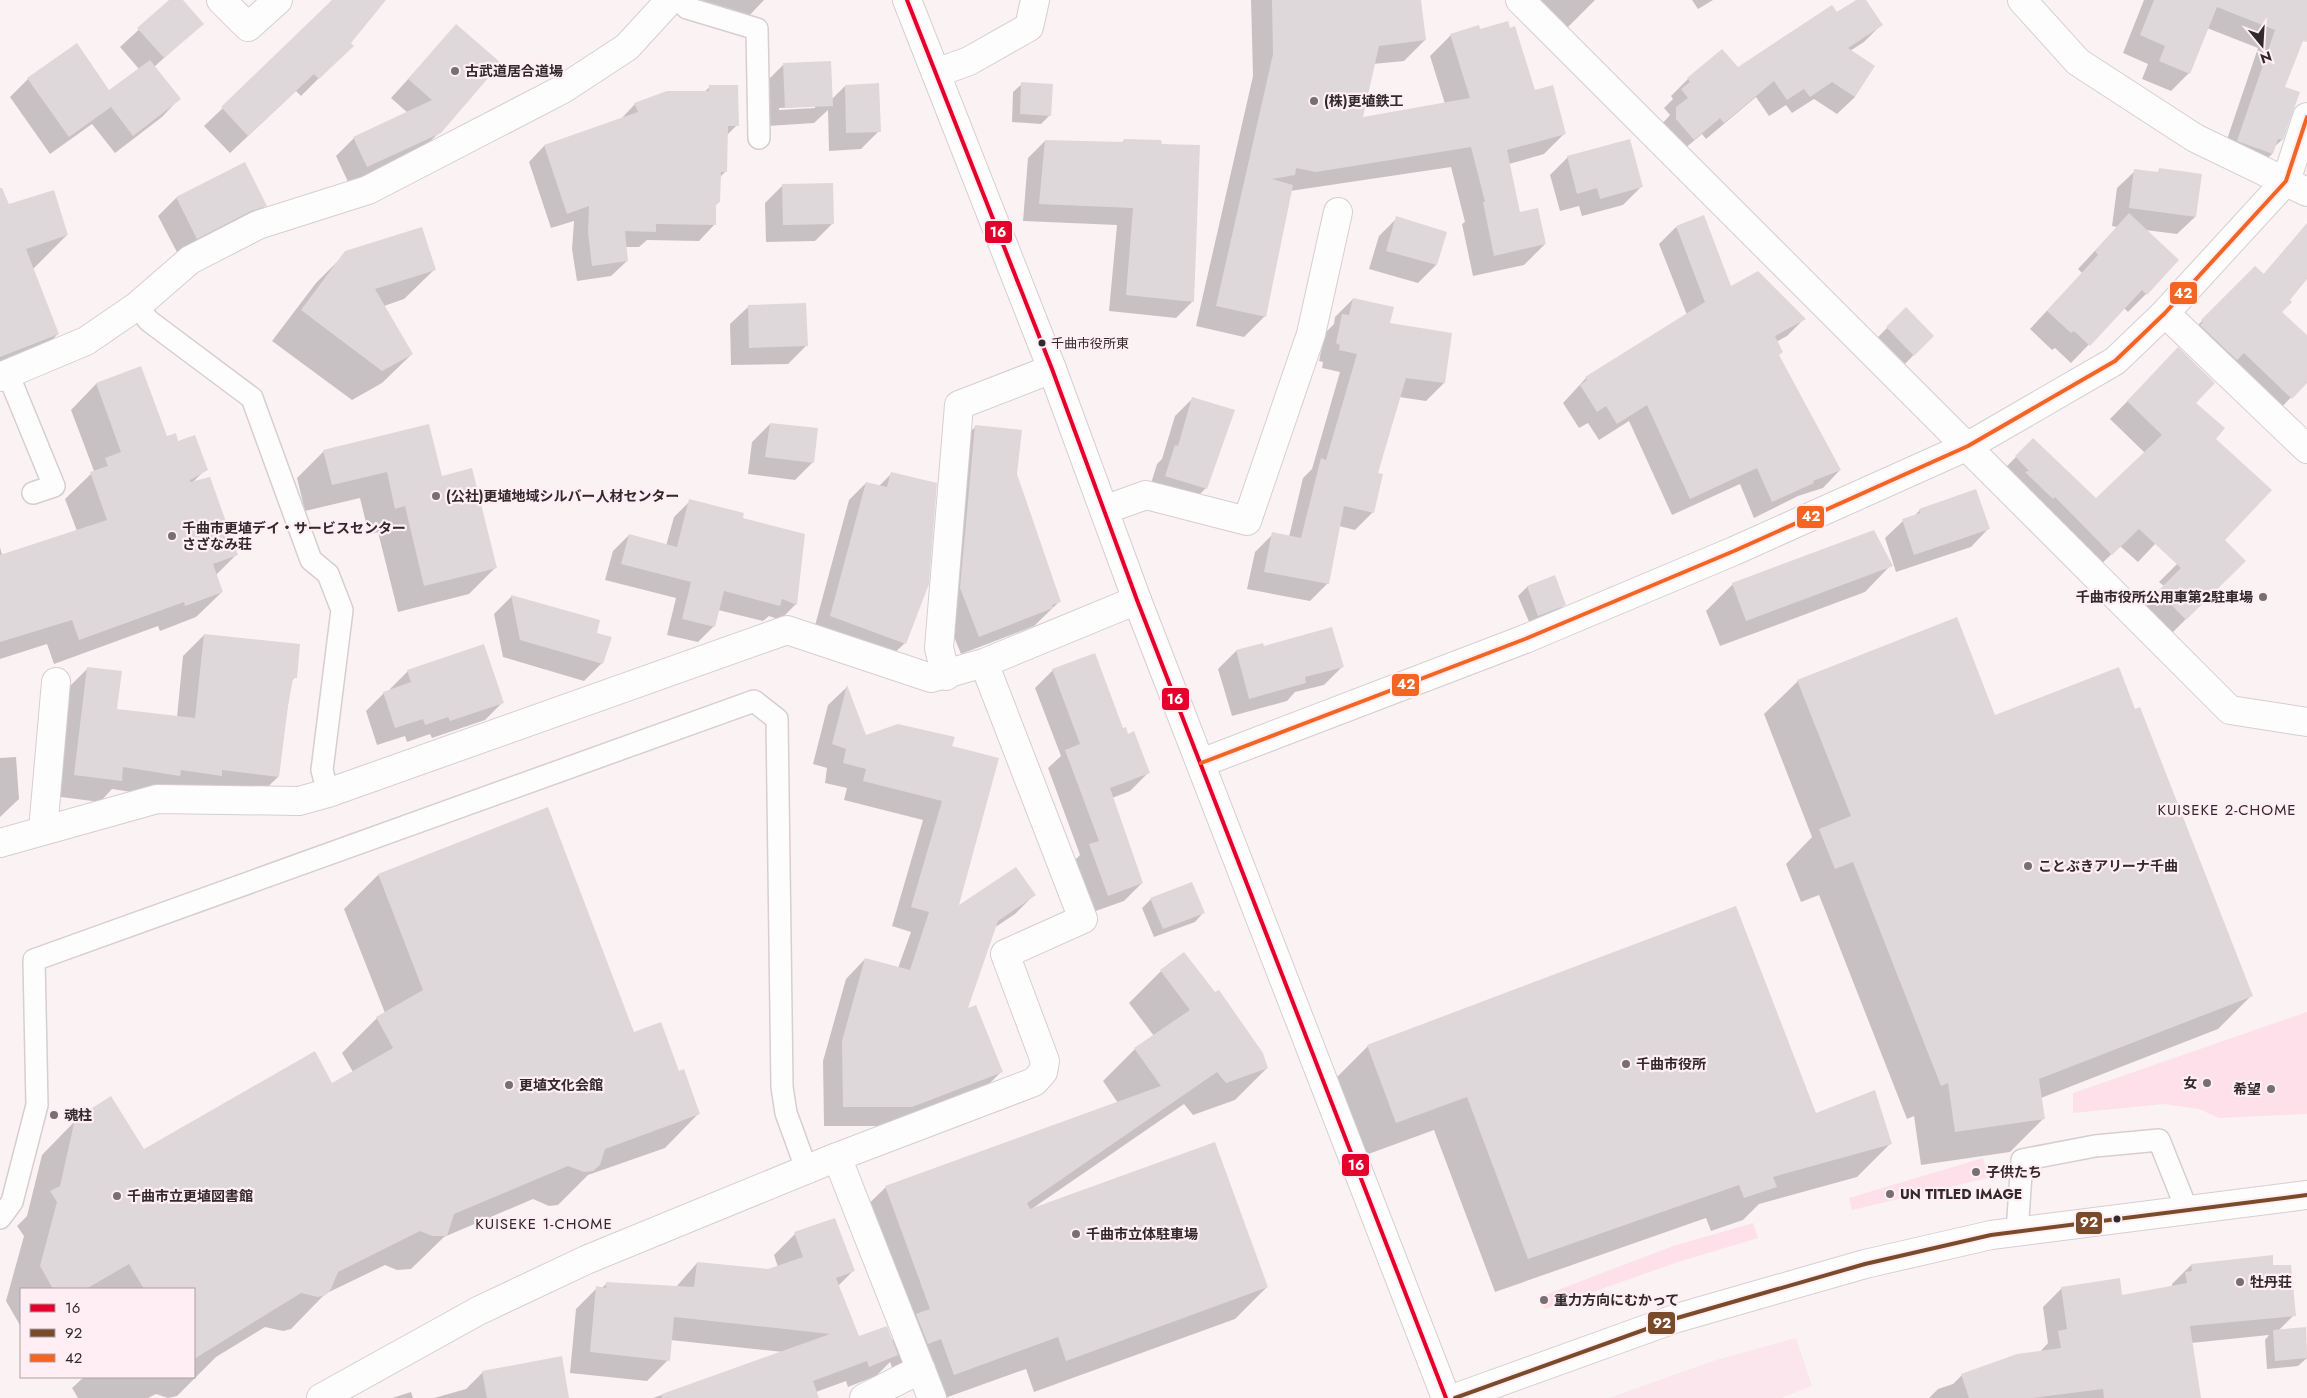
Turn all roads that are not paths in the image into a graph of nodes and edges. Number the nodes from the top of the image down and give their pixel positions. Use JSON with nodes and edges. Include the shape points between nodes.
{"nodes":[{"id":1,"x":221,"y":0,"type":"edge"},
{"id":2,"x":278,"y":0,"type":"edge"},
{"id":3,"x":670,"y":0,"type":"edge"},
{"id":4,"x":680,"y":0,"type":"edge"},
{"id":5,"x":907,"y":0,"type":"edge"},
{"id":6,"x":1035,"y":0,"type":"edge"},
{"id":7,"x":1520,"y":0,"type":"edge"},
{"id":8,"x":2022,"y":0,"type":"edge"},
{"id":9,"x":936,"y":72,"type":"junction"},
{"id":10,"x":2307,"y":117,"type":"edge"},
{"id":11,"x":759,"y":138,"type":"dead end"},
{"id":12,"x":2297,"y":186,"type":"edge"},
{"id":13,"x":1338,"y":212,"type":"dead end"},
{"id":14,"x":137,"y":306,"type":"junction"},
{"id":15,"x":2165,"y":313,"type":"junction"},
{"id":16,"x":1052,"y":369,"type":"junction"},
{"id":17,"x":4,"y":375,"type":"edge"},
{"id":18,"x":1968,"y":446,"type":"junction"},
{"id":19,"x":2307,"y":449,"type":"edge"},
{"id":20,"x":33,"y":493,"type":"dead end"},
{"id":21,"x":1104,"y":510,"type":"junction"},
{"id":22,"x":1137,"y":600,"type":"junction"},
{"id":23,"x":984,"y":663,"type":"junction"},
{"id":24,"x":946,"y":676,"type":"junction"},
{"id":25,"x":56,"y":682,"type":"dead end"},
{"id":26,"x":2307,"y":722,"type":"edge"},
{"id":27,"x":1201,"y":762,"type":"junction"},
{"id":28,"x":328,"y":793,"type":"junction"},
{"id":29,"x":43,"y":830,"type":"junction"},
{"id":30,"x":0,"y":843,"type":"edge"},
{"id":31,"x":838,"y":1157,"type":"junction"},
{"id":32,"x":806,"y":1168,"type":"junction"},
{"id":33,"x":2307,"y":1195,"type":"edge"},
{"id":34,"x":2187,"y":1210,"type":"junction"},
{"id":35,"x":0,"y":1218,"type":"edge"},
{"id":36,"x":2016,"y":1232,"type":"junction"},
{"id":37,"x":921,"y":1369,"type":"junction"},
{"id":38,"x":321,"y":1398,"type":"edge"},
{"id":39,"x":864,"y":1398,"type":"edge"},
{"id":40,"x":932,"y":1398,"type":"edge"},
{"id":41,"x":1446,"y":1398,"type":"edge"},
{"id":42,"x":1455,"y":1398,"type":"edge"}],
"edges":[{"from":1,"to":2,"type":"main road","via":[[248,26]]},
{"from":3,"to":14,"type":"main road","via":[[627,47],[563,89],[368,190],[258,225],[190,260]]},
{"from":4,"to":11,"type":"lane","via":[[687,8],[756,30]]},
{"from":5,"to":9,"type":"main road"},
{"from":6,"to":9,"type":"main road","via":[[1029,27],[968,61]]},
{"from":7,"to":18,"type":"main road"},
{"from":8,"to":12,"type":"main road","via":[[2078,62],[2195,138]]},
{"from":9,"to":16,"type":"main road"},
{"from":10,"to":12,"type":"main road"},
{"from":12,"to":15,"type":"main road"},
{"from":13,"to":21,"type":"main road","via":[[1311,334],[1247,521],[1146,495]]},
{"from":14,"to":17,"type":"main road","via":[[86,341]]},
{"from":14,"to":28,"type":"lane","via":[[149,320],[252,398],[311,560],[328,574],[342,610],[322,770]]},
{"from":15,"to":18,"type":"main road","via":[[2115,361]]},
{"from":15,"to":19,"type":"main road"},
{"from":16,"to":21,"type":"main road"},
{"from":16,"to":24,"type":"main road","via":[[959,405],[939,648]]},
{"from":17,"to":20,"type":"lane","via":[[54,486]]},
{"from":18,"to":26,"type":"main road","via":[[2230,710]]},
{"from":18,"to":27,"type":"main road","via":[[1734,551],[1525,639]]},
{"from":21,"to":22,"type":"main road"},
{"from":22,"to":23,"type":"main road"},
{"from":22,"to":27,"type":"main road"},
{"from":23,"to":24,"type":"main road"},
{"from":23,"to":31,"type":"main road","via":[[1083,919],[1005,954],[1045,1061],[1043,1072],[1034,1082]]},
{"from":24,"to":28,"type":"main road","via":[[932,678],[787,630]]},
{"from":25,"to":29,"type":"main road"},
{"from":27,"to":41,"type":"main road"},
{"from":28,"to":29,"type":"main road","via":[[298,801],[157,799]]},
{"from":29,"to":30,"type":"main road"},
{"from":31,"to":32,"type":"main road"},
{"from":31,"to":37,"type":"main road"},
{"from":32,"to":35,"type":"lane","via":[[786,1113],[782,1086],[776,719],[754,701],[34,960],[37,1105],[12,1202]]},
{"from":32,"to":38,"type":"main road","via":[[586,1260],[478,1311]]},
{"from":33,"to":34,"type":"main road"},
{"from":34,"to":36,"type":"main road"},
{"from":34,"to":36,"type":"lane","via":[[2159,1140],[2095,1146],[2022,1160]]},
{"from":36,"to":42,"type":"main road","via":[[1865,1264],[1676,1318]]},
{"from":37,"to":39,"type":"main road"},
{"from":37,"to":40,"type":"main road"}]}
